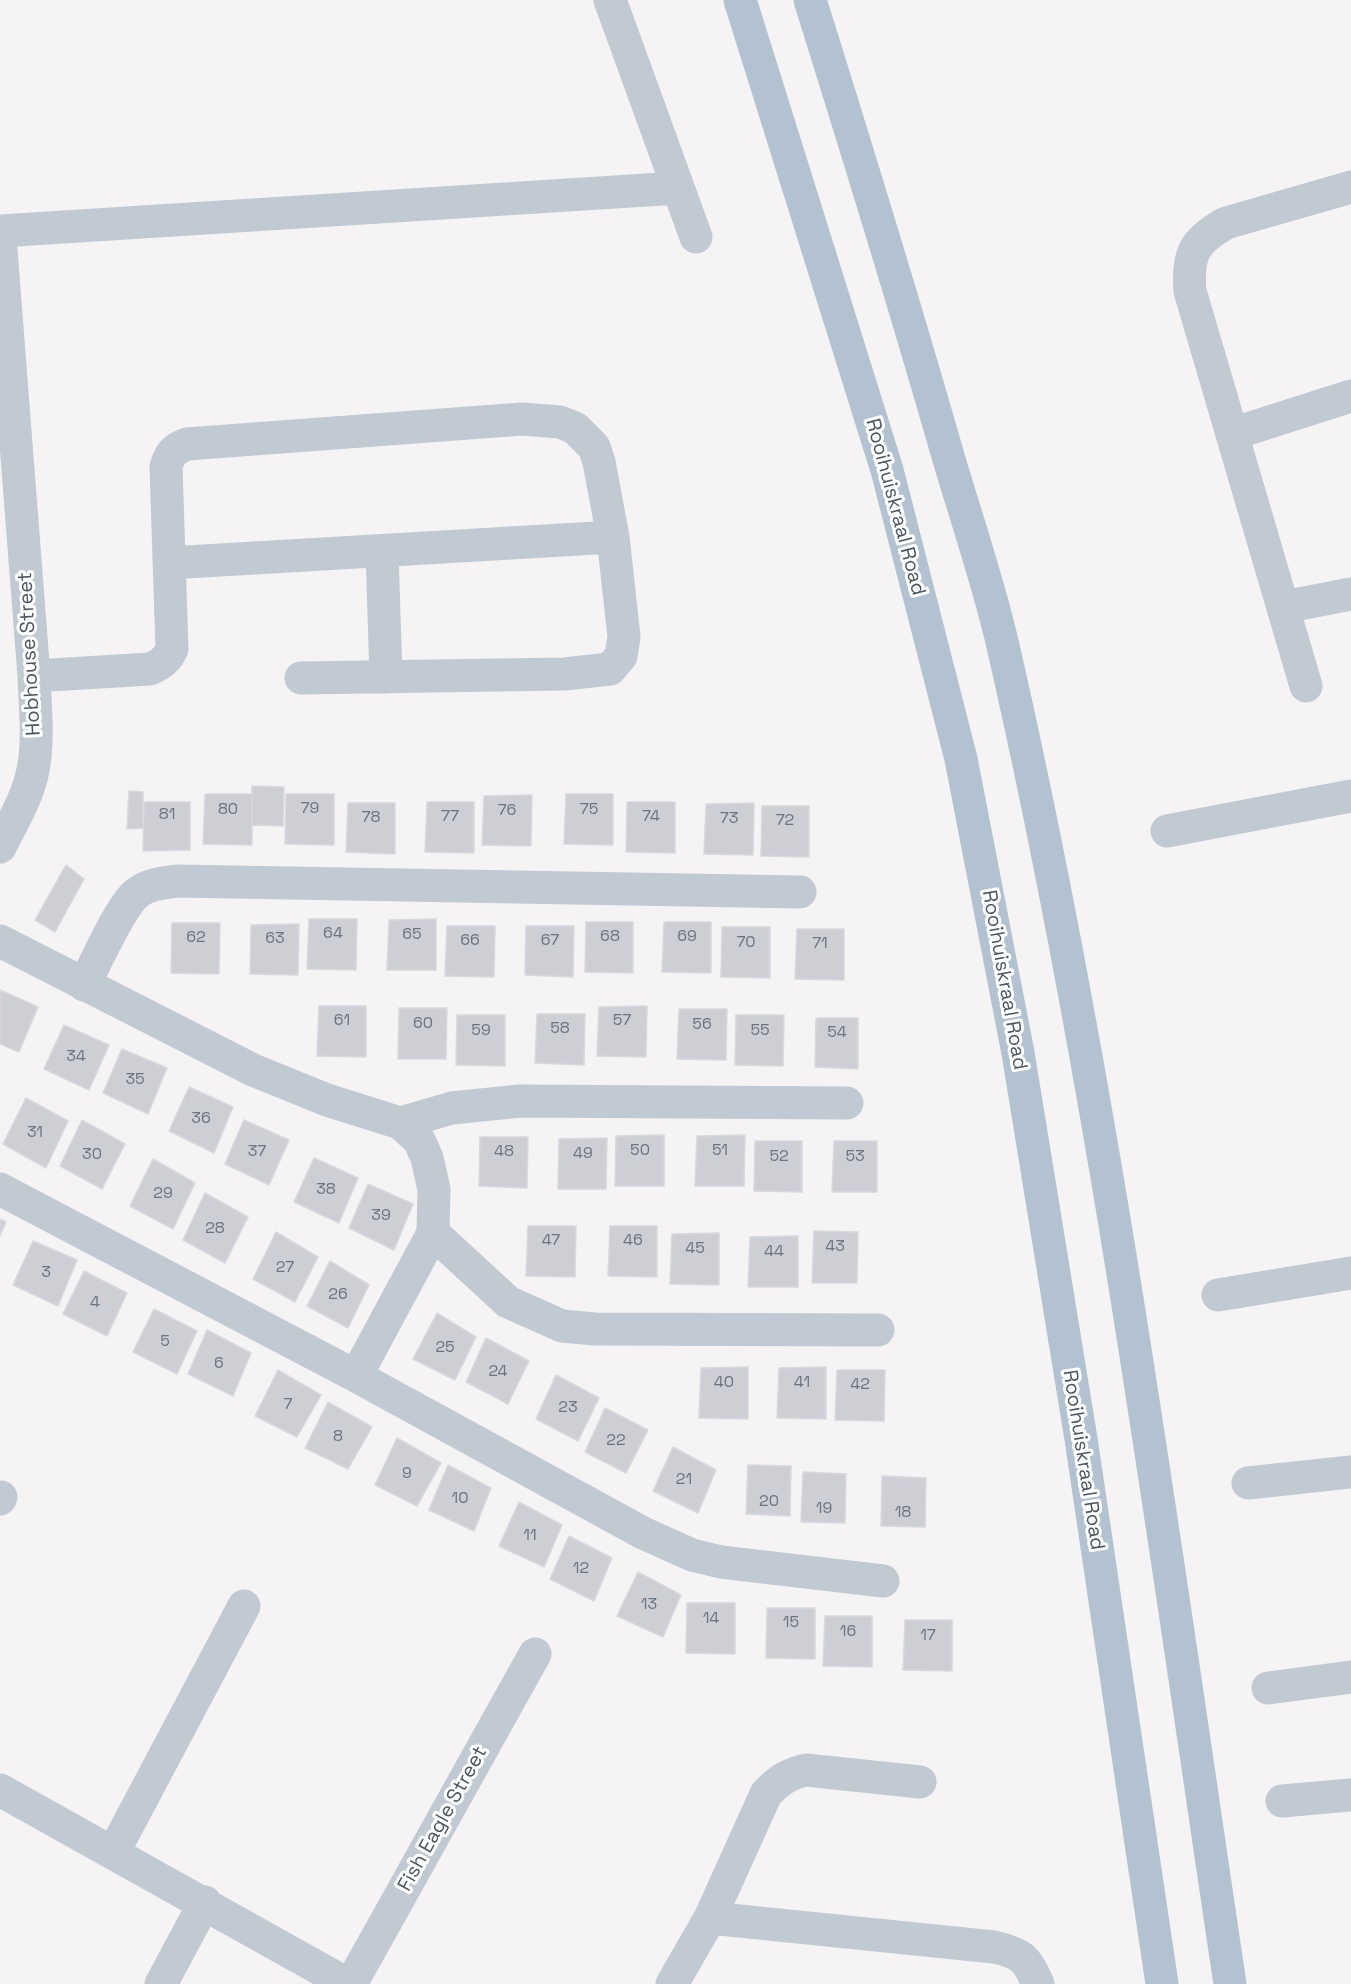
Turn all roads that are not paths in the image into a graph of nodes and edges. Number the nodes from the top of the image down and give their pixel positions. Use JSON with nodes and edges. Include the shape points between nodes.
{"nodes":[{"id":1,"x":610,"y":0,"type":"edge"},
{"id":2,"x":740,"y":0,"type":"edge"},
{"id":3,"x":810,"y":0,"type":"edge"},
{"id":4,"x":1351,"y":187,"type":"edge"},
{"id":5,"x":678,"y":188,"type":"junction"},
{"id":6,"x":0,"y":231,"type":"edge"},
{"id":7,"x":0,"y":237,"type":"edge"},
{"id":8,"x":696,"y":237,"type":"dead end"},
{"id":9,"x":1351,"y":396,"type":"edge"},
{"id":10,"x":1232,"y":434,"type":"junction"},
{"id":11,"x":9,"y":455,"type":"edge"},
{"id":12,"x":613,"y":537,"type":"junction"},
{"id":13,"x":382,"y":551,"type":"junction"},
{"id":14,"x":169,"y":563,"type":"junction"},
{"id":15,"x":14,"y":589,"type":"edge"},
{"id":16,"x":1351,"y":594,"type":"edge"},
{"id":17,"x":1284,"y":607,"type":"junction"},
{"id":18,"x":34,"y":676,"type":"junction"},
{"id":19,"x":386,"y":677,"type":"junction"},
{"id":20,"x":301,"y":678,"type":"dead end"},
{"id":21,"x":1306,"y":686,"type":"dead end"},
{"id":22,"x":1351,"y":796,"type":"edge"},
{"id":23,"x":1167,"y":831,"type":"dead end"},
{"id":24,"x":0,"y":847,"type":"edge"},
{"id":25,"x":800,"y":892,"type":"dead end"},
{"id":26,"x":0,"y":941,"type":"edge"},
{"id":27,"x":84,"y":986,"type":"junction"},
{"id":28,"x":847,"y":1103,"type":"dead end"},
{"id":29,"x":400,"y":1123,"type":"junction"},
{"id":30,"x":0,"y":1189,"type":"edge"},
{"id":31,"x":432,"y":1233,"type":"junction"},
{"id":32,"x":1351,"y":1273,"type":"edge"},
{"id":33,"x":1218,"y":1295,"type":"dead end"},
{"id":34,"x":878,"y":1330,"type":"dead end"},
{"id":35,"x":356,"y":1376,"type":"junction"},
{"id":36,"x":1351,"y":1472,"type":"edge"},
{"id":37,"x":1248,"y":1483,"type":"dead end"},
{"id":38,"x":884,"y":1581,"type":"dead end"},
{"id":39,"x":244,"y":1606,"type":"dead end"},
{"id":40,"x":535,"y":1654,"type":"dead end"},
{"id":41,"x":1351,"y":1677,"type":"edge"},
{"id":42,"x":1268,"y":1688,"type":"dead end"},
{"id":43,"x":920,"y":1782,"type":"dead end"},
{"id":44,"x":0,"y":1790,"type":"edge"},
{"id":45,"x":1351,"y":1794,"type":"edge"},
{"id":46,"x":1282,"y":1802,"type":"dead end"},
{"id":47,"x":113,"y":1853,"type":"junction"},
{"id":48,"x":205,"y":1902,"type":"junction"},
{"id":49,"x":710,"y":1918,"type":"junction"},
{"id":50,"x":161,"y":1984,"type":"edge"},
{"id":51,"x":347,"y":1984,"type":"edge"},
{"id":52,"x":351,"y":1984,"type":"edge"},
{"id":53,"x":672,"y":1984,"type":"edge"},
{"id":54,"x":1038,"y":1984,"type":"edge"},
{"id":55,"x":1162,"y":1984,"type":"edge"},
{"id":56,"x":1230,"y":1984,"type":"edge"}],
"edges":[{"from":1,"to":5,"type":"street"},
{"from":2,"to":55,"type":"main road","name":"Rooihuiskraal Road","via":[[887,470],[966,781],[1022,1076]]},
{"from":3,"to":56,"type":"main road","via":[[894,269],[998,627],[1042,826],[1077,999],[1135,1351]]},
{"from":4,"to":10,"type":"street","via":[[1226,223],[1208,233],[1194,249],[1188,269],[1190,291]]},
{"from":5,"to":6,"type":"street"},
{"from":5,"to":8,"type":"street"},
{"from":7,"to":11,"type":"street","name":"Hobhouse Street"},
{"from":9,"to":10,"type":"street"},
{"from":10,"to":17,"type":"street"},
{"from":11,"to":15,"type":"street","name":"Hobhouse Street"},
{"from":12,"to":13,"type":"street"},
{"from":12,"to":14,"type":"street","via":[[599,462],[587,438],[560,422],[522,419],[175,448],[166,467]]},
{"from":12,"to":19,"type":"street","via":[[624,638],[621,656],[609,669],[564,674]]},
{"from":13,"to":14,"type":"street"},
{"from":13,"to":19,"type":"street"},
{"from":14,"to":18,"type":"street","via":[[172,649],[161,664],[150,669]]},
{"from":15,"to":18,"type":"street","name":"Hobhouse Street"},
{"from":16,"to":17,"type":"street"},
{"from":17,"to":21,"type":"street"},
{"from":18,"to":24,"type":"street","name":"Hobhouse Street","via":[[33,770],[19,811]]},
{"from":19,"to":20,"type":"street"},
{"from":22,"to":23,"type":"street"},
{"from":25,"to":27,"type":"street","via":[[154,884],[137,893],[126,907]]},
{"from":26,"to":27,"type":"street"},
{"from":27,"to":29,"type":"street","via":[[253,1070],[327,1100]]},
{"from":28,"to":29,"type":"street","via":[[520,1101],[452,1108]]},
{"from":29,"to":31,"type":"street","via":[[419,1140],[427,1158],[434,1189]]},
{"from":30,"to":35,"type":"street"},
{"from":31,"to":34,"type":"street","via":[[508,1302],[562,1326]]},
{"from":31,"to":35,"type":"street"},
{"from":32,"to":33,"type":"street"},
{"from":35,"to":38,"type":"street","via":[[644,1533],[692,1555],[721,1562]]},
{"from":36,"to":37,"type":"street"},
{"from":39,"to":47,"type":"street"},
{"from":40,"to":52,"type":"street","name":"Fish Eagle Street"},
{"from":41,"to":42,"type":"street"},
{"from":43,"to":49,"type":"street","via":[[806,1770],[776,1782],[766,1794]]},
{"from":44,"to":47,"type":"street"},
{"from":45,"to":46,"type":"street"},
{"from":47,"to":48,"type":"street"},
{"from":48,"to":50,"type":"street"},
{"from":48,"to":51,"type":"street"},
{"from":49,"to":53,"type":"street"},
{"from":49,"to":54,"type":"street","via":[[994,1947],[1018,1953],[1031,1967]]}]}
